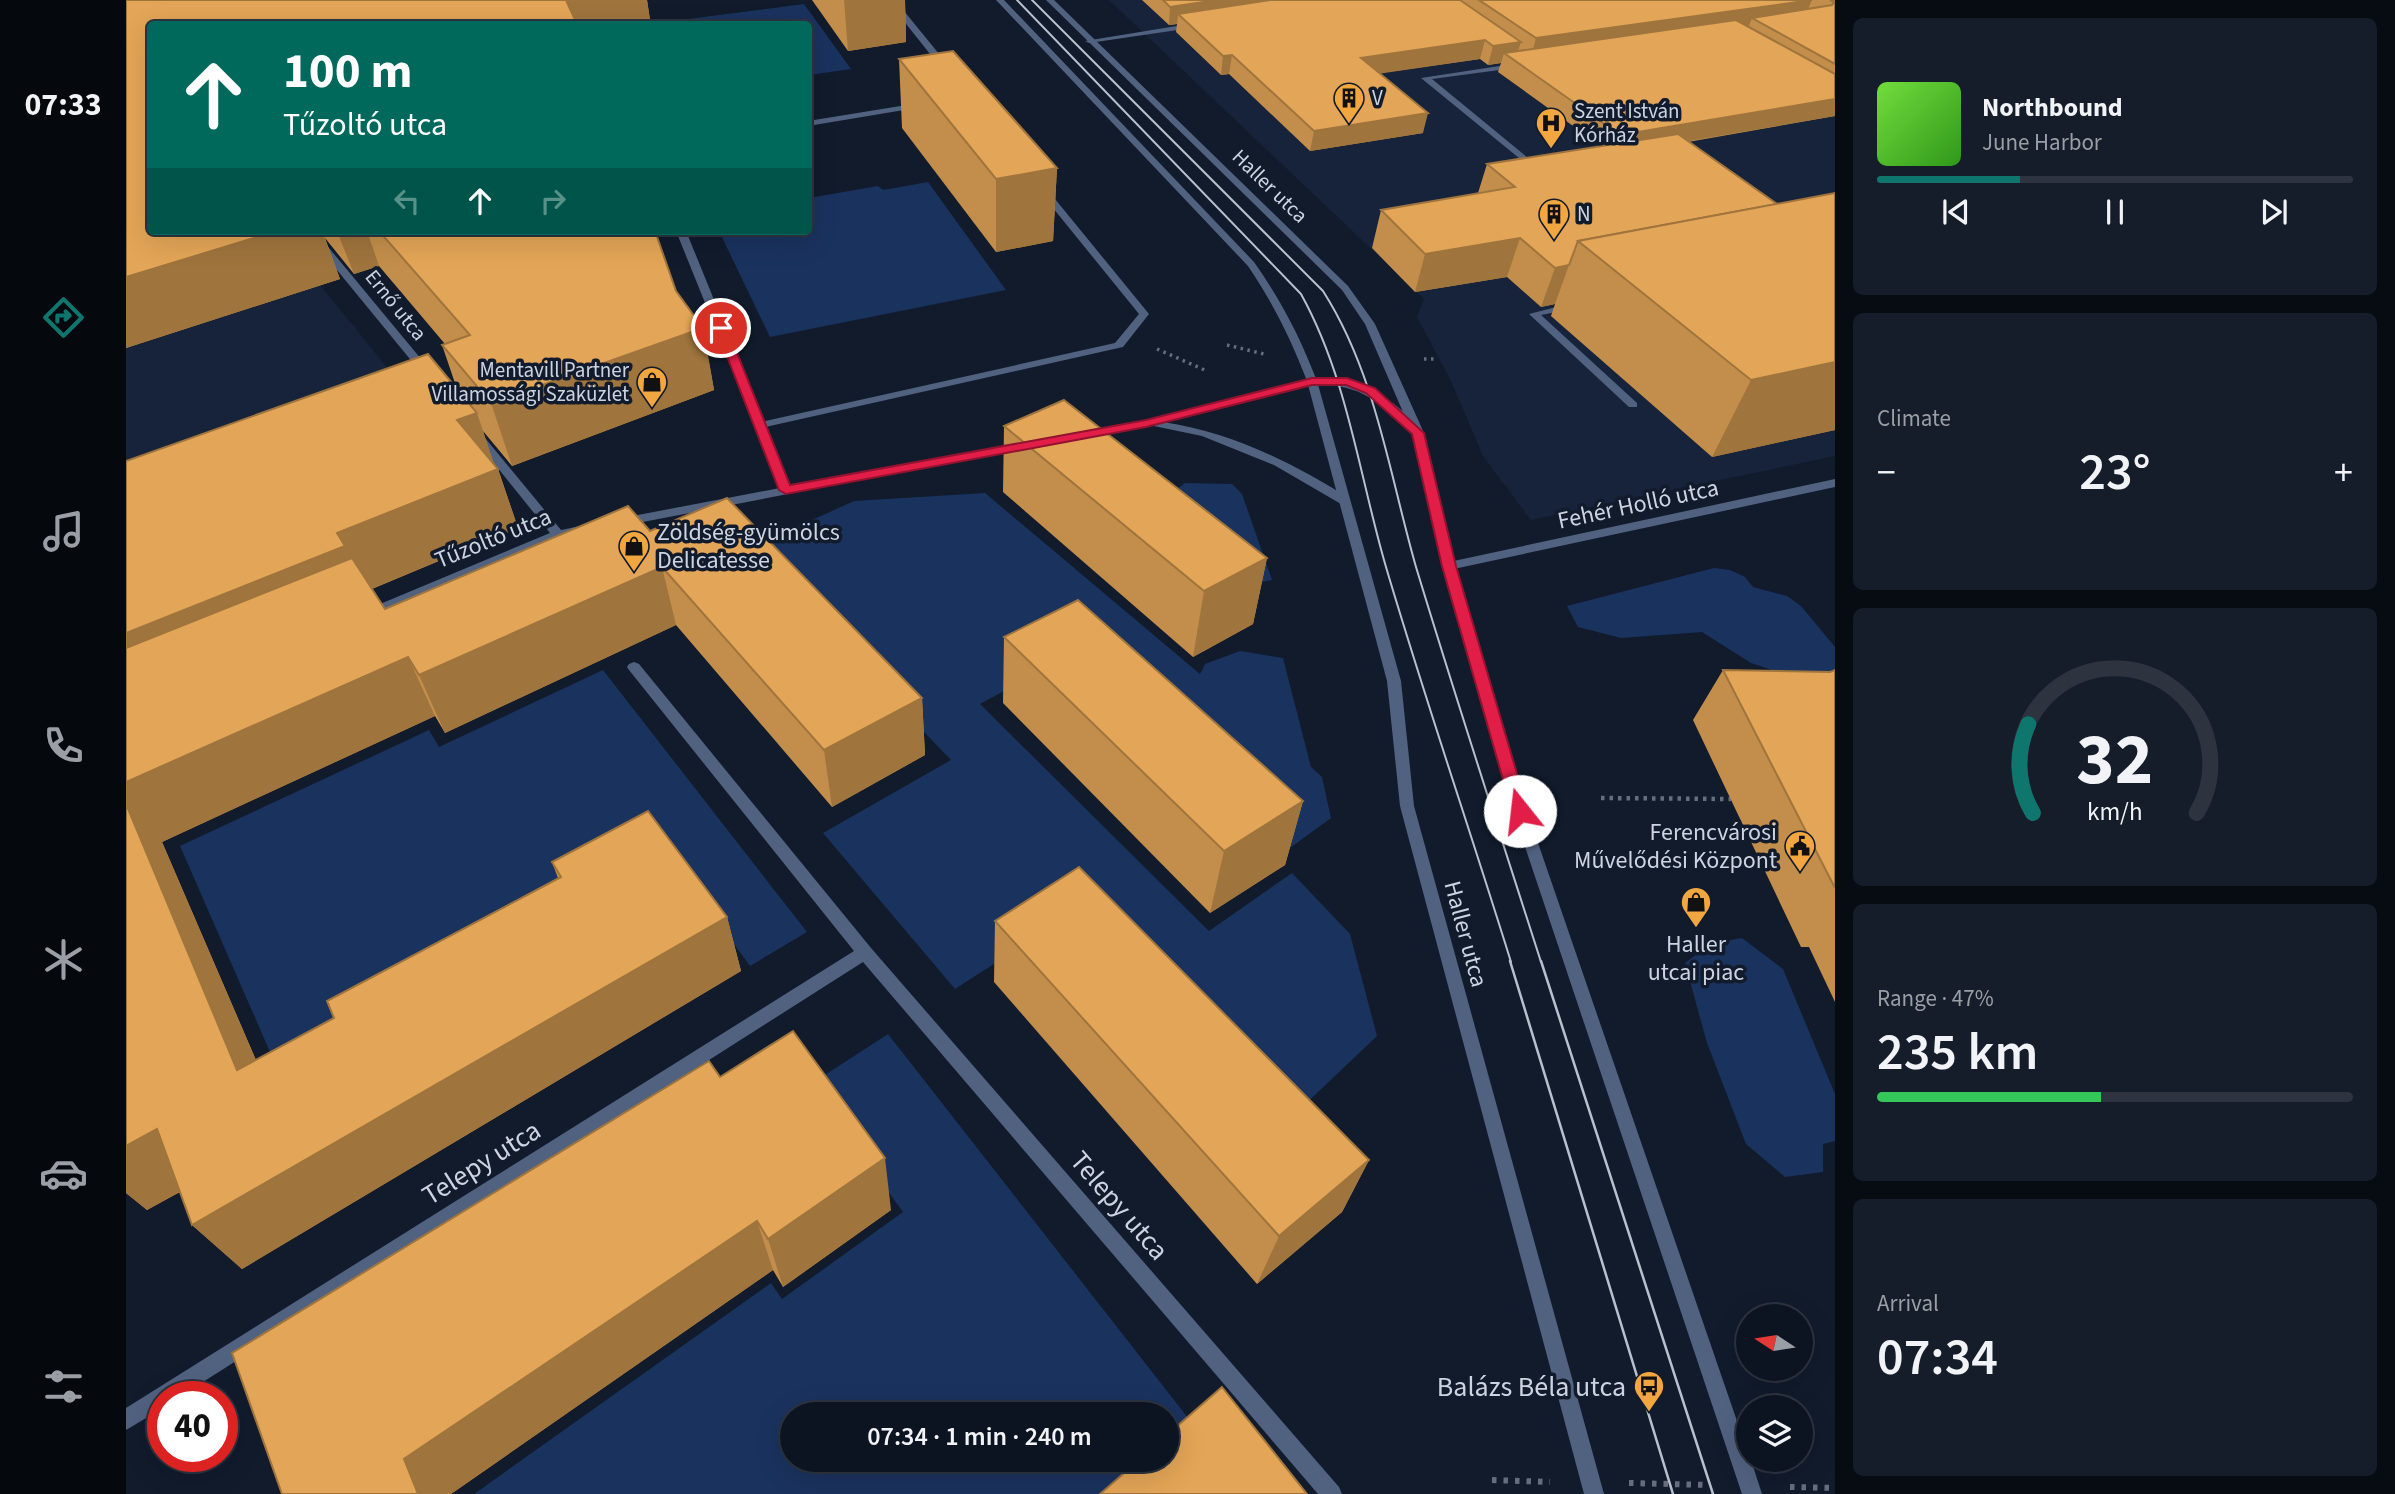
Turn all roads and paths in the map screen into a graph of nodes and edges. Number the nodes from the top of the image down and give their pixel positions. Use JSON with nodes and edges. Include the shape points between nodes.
{"nodes":[{"id":1,"x":891,"y":0,"type":"edge"},
{"id":2,"x":1000,"y":0,"type":"edge"},
{"id":3,"x":1050,"y":0,"type":"edge"},
{"id":4,"x":1199,"y":24,"type":"edge"},
{"id":5,"x":1089,"y":41,"type":"junction"},
{"id":6,"x":1518,"y":55,"type":"edge"},
{"id":7,"x":951,"y":75,"type":"edge"},
{"id":8,"x":928,"y":104,"type":"edge"},
{"id":9,"x":812,"y":123,"type":"edge"},
{"id":10,"x":1539,"y":172,"type":"edge"},
{"id":11,"x":1039,"y":184,"type":"edge"},
{"id":12,"x":313,"y":235,"type":"edge"},
{"id":13,"x":683,"y":235,"type":"edge"},
{"id":14,"x":1588,"y":303,"type":"dead end"},
{"id":15,"x":1126,"y":336,"type":"junction"},
{"id":16,"x":1208,"y":371,"type":"dead end"},
{"id":17,"x":431,"y":378,"type":"edge"},
{"id":18,"x":1312,"y":381,"type":"junction"},
{"id":19,"x":1633,"y":405,"type":"dead end"},
{"id":20,"x":1146,"y":423,"type":"junction"},
{"id":21,"x":761,"y":425,"type":"junction"},
{"id":22,"x":473,"y":430,"type":"edge"},
{"id":23,"x":1418,"y":433,"type":"junction"},
{"id":24,"x":1079,"y":436,"type":"edge"},
{"id":25,"x":1039,"y":443,"type":"edge"},
{"id":26,"x":1835,"y":483,"type":"edge"},
{"id":27,"x":786,"y":490,"type":"junction"},
{"id":28,"x":1345,"y":501,"type":"junction"},
{"id":29,"x":612,"y":524,"type":"edge"},
{"id":30,"x":598,"y":526,"type":"edge"},
{"id":31,"x":558,"y":534,"type":"junction"},
{"id":32,"x":1449,"y":566,"type":"junction"},
{"id":33,"x":357,"y":619,"type":"edge"},
{"id":34,"x":634,"y":667,"type":"dead end"},
{"id":35,"x":1601,"y":798,"type":"dead end"},
{"id":36,"x":1731,"y":799,"type":"dead end"},
{"id":37,"x":865,"y":953,"type":"junction"},
{"id":38,"x":126,"y":1420,"type":"edge"},
{"id":39,"x":1492,"y":1480,"type":"dead end"},
{"id":40,"x":1835,"y":1488,"type":"edge"},
{"id":41,"x":1593,"y":1489,"type":"edge"},
{"id":42,"x":1751,"y":1490,"type":"edge"},
{"id":43,"x":1332,"y":1494,"type":"edge"}],
"edges":[{"from":1,"to":7,"type":"street"},
{"from":2,"to":18,"type":"street","name":"Haller utca","via":[[1251,264],[1276,300]]},
{"from":3,"to":5,"type":"street","name":"Haller utca"},
{"from":4,"to":5,"type":"street"},
{"from":5,"to":23,"type":"street","name":"Haller utca","via":[[1345,288],[1370,324]]},
{"from":6,"to":10,"type":"street","via":[[1529,63],[1425,78]]},
{"from":8,"to":9,"type":"street"},
{"from":11,"to":15,"type":"street","via":[[1144,314]]},
{"from":12,"to":17,"type":"street","name":"Ernő utca"},
{"from":13,"to":21,"type":"street"},
{"from":14,"to":19,"type":"street","via":[[1534,314]]},
{"from":15,"to":16,"type":"path"},
{"from":15,"to":21,"type":"street","via":[[1119,345]]},
{"from":18,"to":20,"type":"street"},
{"from":18,"to":23,"type":"street","via":[[1347,382],[1370,391]]},
{"from":18,"to":28,"type":"street","name":"Haller utca"},
{"from":20,"to":24,"type":"street"},
{"from":20,"to":28,"type":"street","via":[[1206,432],[1309,478]]},
{"from":21,"to":27,"type":"street"},
{"from":22,"to":31,"type":"street"},
{"from":23,"to":32,"type":"street","name":"Haller utca"},
{"from":25,"to":27,"type":"street"},
{"from":26,"to":32,"type":"street","name":"Fehér Holló utca"},
{"from":27,"to":29,"type":"street"},
{"from":28,"to":41,"type":"street","name":"Haller utca","via":[[1394,681],[1407,806]]},
{"from":30,"to":31,"type":"street","name":"Tűzoltó utca"},
{"from":31,"to":33,"type":"street","name":"Tűzoltó utca"},
{"from":32,"to":42,"type":"street","name":"Haller utca","via":[[1520,811]]},
{"from":34,"to":37,"type":"street","name":"Telepy utca"},
{"from":35,"to":36,"type":"path"},
{"from":37,"to":38,"type":"street","name":"Telepy utca"},
{"from":37,"to":43,"type":"street","name":"Telepy utca"},
{"from":39,"to":41,"type":"path"},
{"from":40,"to":42,"type":"path"},
{"from":41,"to":42,"type":"path"}]}
